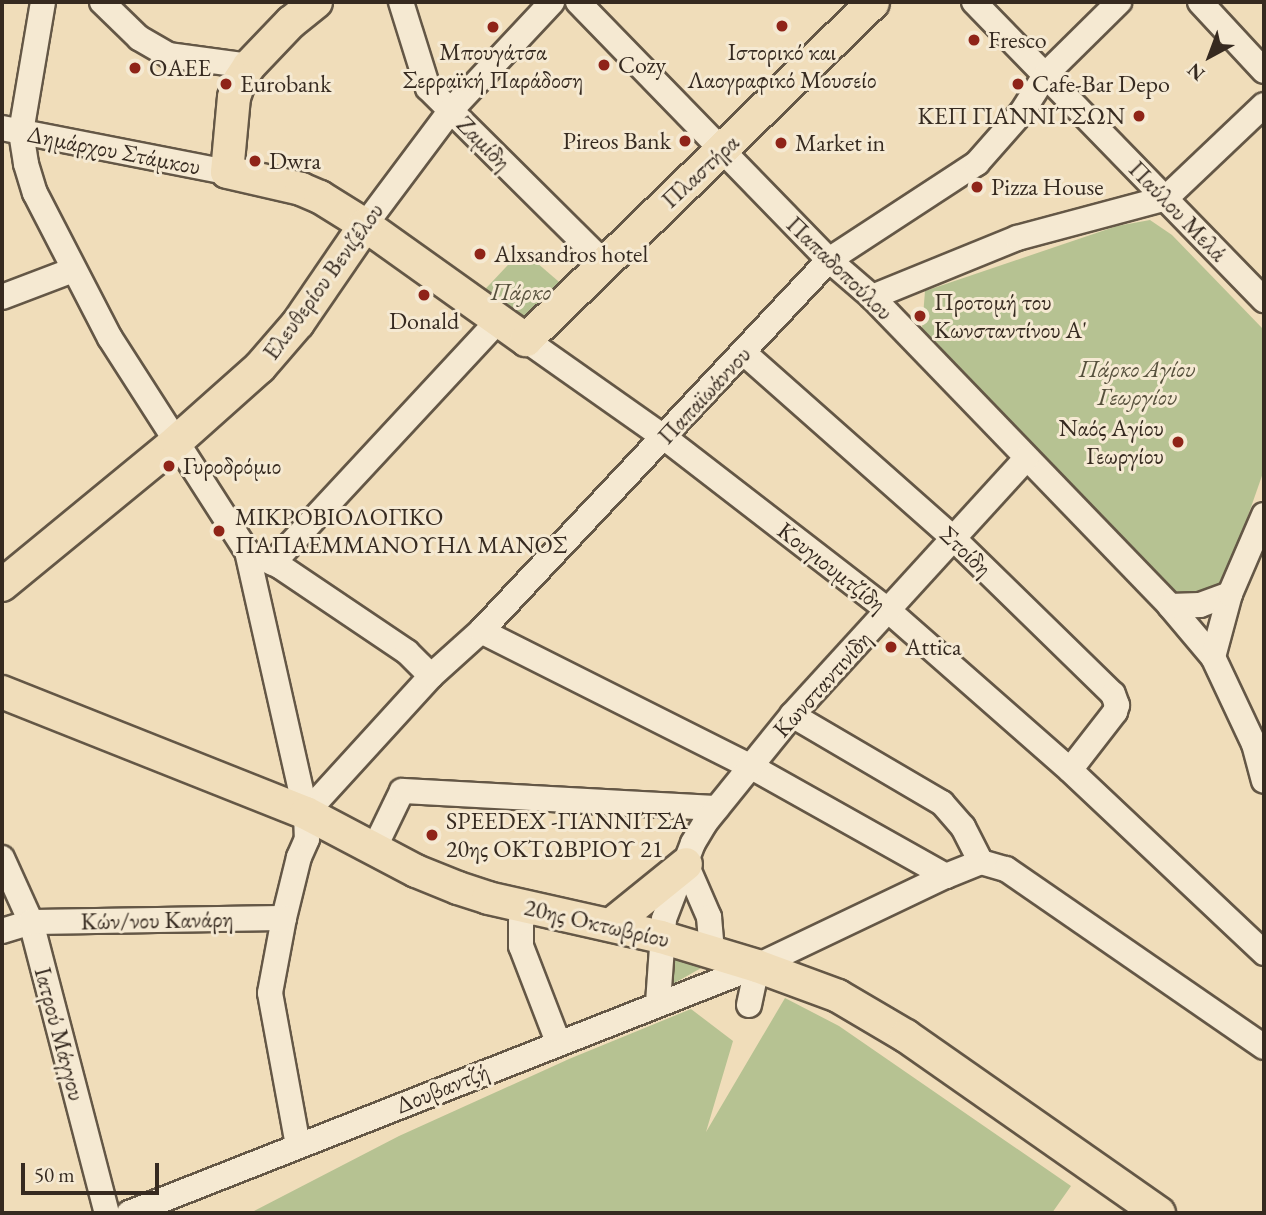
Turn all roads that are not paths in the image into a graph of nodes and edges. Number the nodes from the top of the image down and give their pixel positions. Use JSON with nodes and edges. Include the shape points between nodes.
{"nodes":[{"id":1,"x":43,"y":2,"type":"edge"},
{"id":2,"x":102,"y":2,"type":"edge"},
{"id":3,"x":317,"y":2,"type":"edge"},
{"id":4,"x":401,"y":2,"type":"edge"},
{"id":5,"x":552,"y":2,"type":"edge"},
{"id":6,"x":579,"y":2,"type":"edge"},
{"id":7,"x":873,"y":2,"type":"edge"},
{"id":8,"x":974,"y":2,"type":"edge"},
{"id":9,"x":1119,"y":2,"type":"edge"},
{"id":10,"x":1200,"y":2,"type":"edge"},
{"id":11,"x":249,"y":66,"type":"junction"},
{"id":12,"x":1264,"y":71,"type":"edge"},
{"id":13,"x":1046,"y":74,"type":"junction"},
{"id":14,"x":1264,"y":105,"type":"edge"},
{"id":15,"x":451,"y":110,"type":"junction"},
{"id":16,"x":12,"y":130,"type":"edge"},
{"id":17,"x":723,"y":150,"type":"junction"},
{"id":18,"x":227,"y":172,"type":"junction"},
{"id":19,"x":1166,"y":198,"type":"junction"},
{"id":20,"x":365,"y":225,"type":"junction"},
{"id":21,"x":830,"y":260,"type":"junction"},
{"id":22,"x":603,"y":262,"type":"junction"},
{"id":23,"x":73,"y":270,"type":"junction"},
{"id":24,"x":2,"y":297,"type":"edge"},
{"id":25,"x":872,"y":297,"type":"junction"},
{"id":26,"x":1264,"y":300,"type":"edge"},
{"id":27,"x":498,"y":321,"type":"junction"},
{"id":28,"x":526,"y":340,"type":"junction"},
{"id":29,"x":744,"y":353,"type":"junction"},
{"id":30,"x":665,"y":438,"type":"junction"},
{"id":31,"x":177,"y":441,"type":"junction"},
{"id":32,"x":1026,"y":459,"type":"junction"},
{"id":33,"x":1264,"y":515,"type":"edge"},
{"id":34,"x":953,"y":538,"type":"junction"},
{"id":35,"x":247,"y":551,"type":"junction"},
{"id":36,"x":273,"y":563,"type":"junction"},
{"id":37,"x":2,"y":585,"type":"edge"},
{"id":38,"x":1230,"y":594,"type":"junction"},
{"id":39,"x":1170,"y":606,"type":"junction"},
{"id":40,"x":889,"y":611,"type":"junction"},
{"id":41,"x":481,"y":631,"type":"junction"},
{"id":42,"x":1213,"y":657,"type":"junction"},
{"id":43,"x":431,"y":676,"type":"junction"},
{"id":44,"x":2,"y":692,"type":"edge"},
{"id":45,"x":792,"y":715,"type":"junction"},
{"id":46,"x":1259,"y":748,"type":"edge"},
{"id":47,"x":750,"y":766,"type":"junction"},
{"id":48,"x":1070,"y":770,"type":"junction"},
{"id":49,"x":1264,"y":781,"type":"edge"},
{"id":50,"x":717,"y":808,"type":"junction"},
{"id":51,"x":306,"y":813,"type":"junction"},
{"id":52,"x":374,"y":849,"type":"junction"},
{"id":53,"x":2,"y":858,"type":"edge"},
{"id":54,"x":981,"y":862,"type":"junction"},
{"id":55,"x":685,"y":864,"type":"junction"},
{"id":56,"x":946,"y":876,"type":"junction"},
{"id":57,"x":530,"y":907,"type":"junction"},
{"id":58,"x":284,"y":918,"type":"junction"},
{"id":59,"x":31,"y":922,"type":"junction"},
{"id":60,"x":612,"y":924,"type":"junction"},
{"id":61,"x":2,"y":931,"type":"edge"},
{"id":62,"x":661,"y":937,"type":"junction"},
{"id":63,"x":712,"y":953,"type":"junction"},
{"id":64,"x":1264,"y":953,"type":"edge"},
{"id":65,"x":757,"y":966,"type":"junction"},
{"id":66,"x":657,"y":1003,"type":"junction"},
{"id":67,"x":748,"y":1005,"type":"dead end"},
{"id":68,"x":558,"y":1042,"type":"junction"},
{"id":69,"x":1264,"y":1047,"type":"edge"},
{"id":70,"x":298,"y":1145,"type":"junction"},
{"id":71,"x":107,"y":1213,"type":"edge"},
{"id":72,"x":128,"y":1213,"type":"edge"},
{"id":73,"x":1159,"y":1213,"type":"edge"}],
"edges":[{"from":1,"to":16,"type":"street"},
{"from":2,"to":11,"type":"street","via":[[139,38],[168,55]]},
{"from":3,"to":11,"type":"main road"},
{"from":4,"to":15,"type":"street","name":"Ζαμίδη","via":[[423,79]]},
{"from":5,"to":15,"type":"street","name":"Ελευθερίου Βενιζέλου"},
{"from":6,"to":17,"type":"street","name":"Παπαδοπούλου"},
{"from":7,"to":17,"type":"main road","name":"Πλαστήρα"},
{"from":8,"to":13,"type":"street","name":"Παύλου Μελά"},
{"from":9,"to":13,"type":"street","name":"Παπαϊωάννου"},
{"from":10,"to":12,"type":"street"},
{"from":11,"to":18,"type":"main road","via":[[234,97]]},
{"from":13,"to":19,"type":"street","name":"Παύλου Μελά"},
{"from":13,"to":21,"type":"street","name":"Παπαϊωάννου","via":[[1022,112],[977,163]]},
{"from":14,"to":19,"type":"street"},
{"from":15,"to":20,"type":"street","name":"Ελευθερίου Βενιζέλου"},
{"from":15,"to":22,"type":"street","name":"Ζαμίδη"},
{"from":16,"to":18,"type":"street","name":"Δημάρχου Στάμκου"},
{"from":16,"to":23,"type":"street","via":[[35,192]]},
{"from":17,"to":21,"type":"street","name":"Παπαδοπούλου"},
{"from":17,"to":22,"type":"main road","name":"Πλαστήρα"},
{"from":18,"to":20,"type":"main road","name":"Κουγιουμτζίδη","via":[[301,189]]},
{"from":19,"to":25,"type":"street","via":[[1017,238]]},
{"from":19,"to":26,"type":"street","name":"Παύλου Μελά"},
{"from":20,"to":27,"type":"main road","name":"Κουγιουμτζίδη"},
{"from":20,"to":31,"type":"main road","name":"Ελευθερίου Βενιζέλου","via":[[260,367]]},
{"from":21,"to":25,"type":"street","name":"Παπαδοπούλου"},
{"from":21,"to":29,"type":"street","name":"Παπαϊωάννου"},
{"from":22,"to":28,"type":"main road","name":"Πλαστήρα"},
{"from":23,"to":24,"type":"street"},
{"from":23,"to":31,"type":"street","via":[[115,347]]},
{"from":25,"to":32,"type":"street","name":"Παπαδοπούλου"},
{"from":27,"to":28,"type":"main road","name":"Κουγιουμτζίδη"},
{"from":27,"to":36,"type":"street"},
{"from":28,"to":30,"type":"street","name":"Κουγιουμτζίδη"},
{"from":29,"to":30,"type":"street","name":"Παπαϊωάννου"},
{"from":29,"to":34,"type":"street","name":"Στοίδη"},
{"from":30,"to":40,"type":"street","name":"Κουγιουμτζίδη"},
{"from":30,"to":41,"type":"street","name":"Παπαϊωάννου"},
{"from":31,"to":35,"type":"street"},
{"from":31,"to":37,"type":"main road","name":"Ελευθερίου Βενιζέλου"},
{"from":32,"to":34,"type":"street","name":"Κωνσταντινίδη"},
{"from":32,"to":39,"type":"street","name":"Παπαδοπούλου"},
{"from":33,"to":38,"type":"street"},
{"from":34,"to":40,"type":"street","name":"Κωνσταντινίδη"},
{"from":34,"to":48,"type":"street","name":"Στοίδη","via":[[1117,699],[1115,712]]},
{"from":35,"to":36,"type":"street"},
{"from":35,"to":51,"type":"street"},
{"from":36,"to":43,"type":"street","via":[[407,652]]},
{"from":38,"to":39,"type":"street","via":[[1200,605]]},
{"from":38,"to":42,"type":"street"},
{"from":39,"to":42,"type":"street","name":"Παπαδοπούλου"},
{"from":40,"to":45,"type":"street","name":"Κωνσταντινίδη"},
{"from":40,"to":48,"type":"street","name":"Κουγιουμτζίδη"},
{"from":41,"to":43,"type":"street","name":"Παπαϊωάννου"},
{"from":41,"to":47,"type":"street"},
{"from":42,"to":46,"type":"street","name":"Παπαδοπούλου"},
{"from":43,"to":51,"type":"street","name":"Παπαϊωάννου"},
{"from":44,"to":51,"type":"main road","name":"20ης Οκτωβρίου"},
{"from":45,"to":47,"type":"street","name":"Κωνσταντινίδη"},
{"from":45,"to":54,"type":"street","via":[[942,803],[963,827]]},
{"from":46,"to":49,"type":"street","name":"Παπαδοπούλου"},
{"from":47,"to":50,"type":"street","name":"Κωνσταντινίδη"},
{"from":47,"to":56,"type":"street"},
{"from":48,"to":64,"type":"street","name":"Κουγιουμτζίδη"},
{"from":50,"to":52,"type":"street","via":[[402,791]]},
{"from":50,"to":55,"type":"street","name":"Κωνσταντινίδη"},
{"from":51,"to":52,"type":"main road","name":"20ης Οκτωβρίου"},
{"from":51,"to":58,"type":"street","via":[[307,839]]},
{"from":52,"to":57,"type":"main road","name":"20ης Οκτωβρίου","via":[[458,888]]},
{"from":53,"to":59,"type":"street","name":"Ιατρού Μάγγου"},
{"from":54,"to":56,"type":"street","name":"Δουβαντζή"},
{"from":54,"to":69,"type":"street","via":[[1006,869]]},
{"from":55,"to":60,"type":"main road"},
{"from":55,"to":62,"type":"street","name":"Κωνσταντινίδη","via":[[668,904]]},
{"from":55,"to":63,"type":"street","via":[[707,911]]},
{"from":56,"to":65,"type":"street","name":"Δουβαντζή"},
{"from":57,"to":60,"type":"main road","name":"20ης Οκτωβρίου"},
{"from":57,"to":68,"type":"street","via":[[521,922],[521,946]]},
{"from":58,"to":59,"type":"street","name":"Κών/νου Κανάρη"},
{"from":58,"to":70,"type":"street","via":[[270,993]]},
{"from":59,"to":61,"type":"street","name":"Κών/νου Κανάρη"},
{"from":59,"to":71,"type":"street","name":"Ιατρού Μάγγου"},
{"from":60,"to":62,"type":"main road","name":"20ης Οκτωβρίου"},
{"from":62,"to":63,"type":"main road","name":"20ης Οκτωβρίου"},
{"from":62,"to":66,"type":"street","name":"Κωνσταντινίδη"},
{"from":63,"to":65,"type":"main road","name":"20ης Οκτωβρίου"},
{"from":65,"to":66,"type":"street","name":"Δουβαντζή"},
{"from":65,"to":67,"type":"street"},
{"from":65,"to":73,"type":"main road","name":"20ης Οκτωβρίου","via":[[867,1011]]},
{"from":66,"to":68,"type":"street","name":"Δουβαντζή"},
{"from":68,"to":70,"type":"street","name":"Δουβαντζή"},
{"from":70,"to":72,"type":"street","name":"Δουβαντζή"}]}
